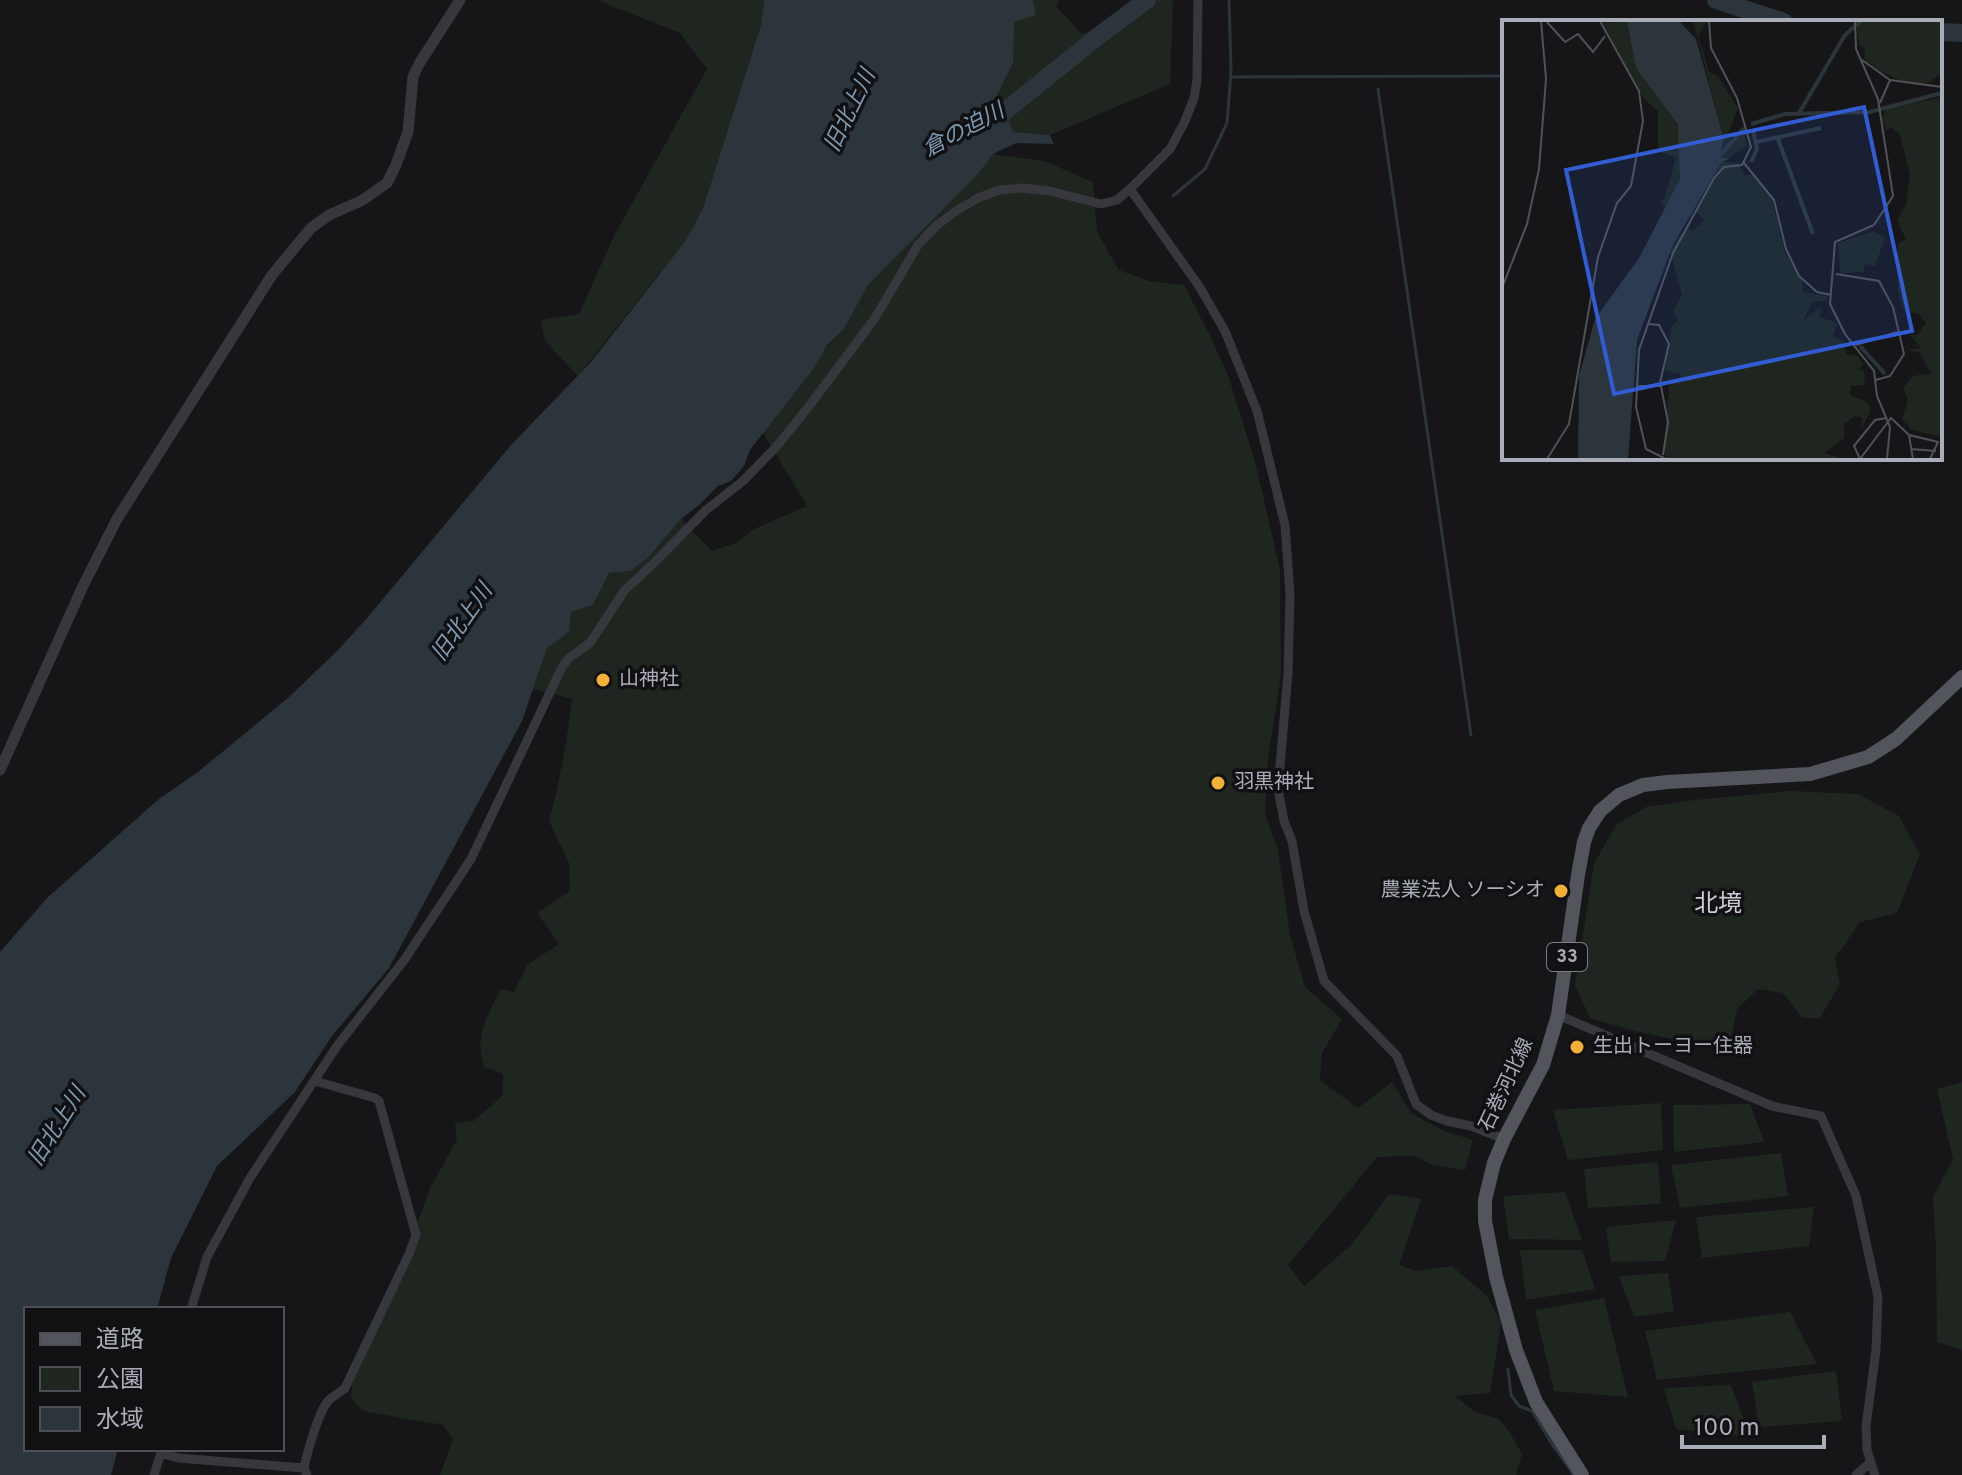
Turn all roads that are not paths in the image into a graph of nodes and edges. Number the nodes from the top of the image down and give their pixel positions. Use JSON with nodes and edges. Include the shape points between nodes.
{"nodes":[{"id":1,"x":460,"y":0,"type":"edge"},
{"id":2,"x":1198,"y":0,"type":"edge"},
{"id":3,"x":1130,"y":189,"type":"junction"},
{"id":4,"x":1962,"y":677,"type":"edge"},
{"id":5,"x":0,"y":770,"type":"edge"},
{"id":6,"x":1558,"y":1015,"type":"junction"},
{"id":7,"x":315,"y":1081,"type":"junction"},
{"id":8,"x":1504,"y":1139,"type":"junction"},
{"id":9,"x":192,"y":1307,"type":"edge"},
{"id":10,"x":161,"y":1451,"type":"edge"},
{"id":11,"x":1871,"y":1462,"type":"junction"},
{"id":12,"x":305,"y":1472,"type":"edge"},
{"id":13,"x":154,"y":1475,"type":"edge"},
{"id":14,"x":1582,"y":1475,"type":"edge"},
{"id":15,"x":1856,"y":1475,"type":"edge"},
{"id":16,"x":1875,"y":1475,"type":"edge"}],
"edges":[{"from":1,"to":5,"type":"street","via":[[413,77],[408,132],[387,183],[311,228],[272,275],[117,519]]},
{"from":2,"to":3,"type":"street","via":[[1194,98],[1170,149]]},
{"from":3,"to":7,"type":"street","via":[[1101,204],[1050,191],[999,190],[956,211],[918,245],[875,318],[777,446],[624,591],[590,643],[562,667],[471,859]]},
{"from":3,"to":8,"type":"street","via":[[1225,331],[1257,411],[1285,525],[1288,673],[1278,789],[1324,981],[1397,1056],[1416,1104],[1431,1115]]},
{"from":4,"to":6,"type":"main road","name":"石巻河北線","number":"33","via":[[1896,739],[1855,762],[1810,774],[1643,785],[1619,795],[1600,811],[1584,842]]},
{"from":6,"to":8,"type":"main road","name":"石巻河北線","number":"33","via":[[1543,1065]]},
{"from":6,"to":11,"type":"street","via":[[1772,1106],[1821,1116],[1856,1196],[1878,1297],[1866,1426]]},
{"from":7,"to":9,"type":"street","via":[[220,1231]]},
{"from":7,"to":12,"type":"street","via":[[379,1101],[416,1235],[345,1388],[325,1407]]},
{"from":8,"to":14,"type":"main road","name":"石巻河北線","number":"33","via":[[1485,1200],[1496,1277],[1536,1402]]},
{"from":10,"to":12,"type":"street","via":[[178,1458]]},
{"from":10,"to":13,"type":"street"},
{"from":11,"to":15,"type":"street"},
{"from":11,"to":16,"type":"street"}]}
